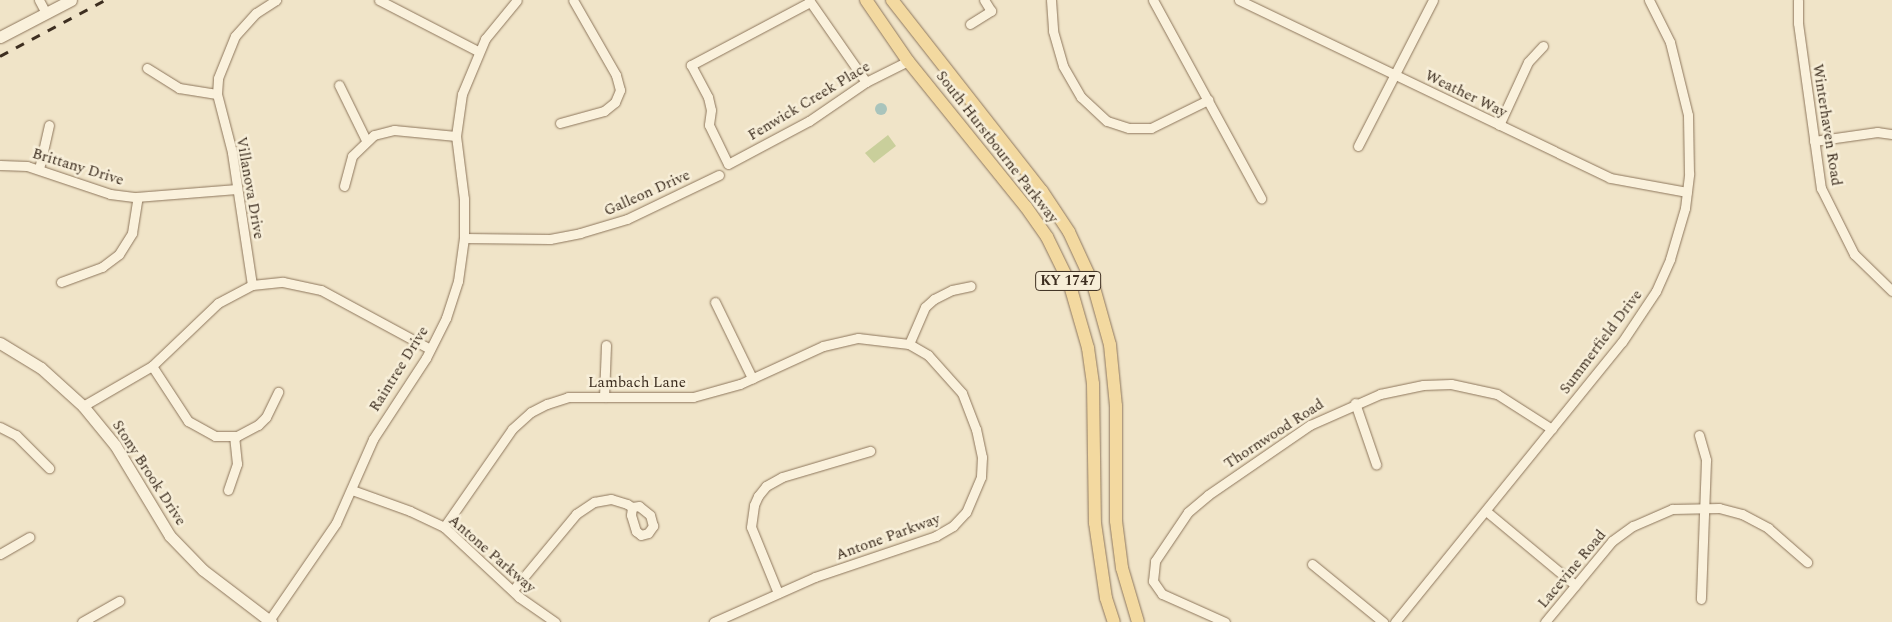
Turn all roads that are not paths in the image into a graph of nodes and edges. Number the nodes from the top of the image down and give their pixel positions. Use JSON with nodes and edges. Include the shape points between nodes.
{"nodes":[{"id":1,"x":39,"y":0,"type":"edge"},
{"id":2,"x":70,"y":0,"type":"edge"},
{"id":3,"x":276,"y":0,"type":"edge"},
{"id":4,"x":380,"y":0,"type":"edge"},
{"id":5,"x":517,"y":0,"type":"edge"},
{"id":6,"x":573,"y":0,"type":"edge"},
{"id":7,"x":866,"y":0,"type":"edge"},
{"id":8,"x":892,"y":0,"type":"edge"},
{"id":9,"x":984,"y":0,"type":"edge"},
{"id":10,"x":1051,"y":0,"type":"edge"},
{"id":11,"x":1153,"y":0,"type":"edge"},
{"id":12,"x":1239,"y":0,"type":"edge"},
{"id":13,"x":1433,"y":0,"type":"edge"},
{"id":14,"x":1649,"y":0,"type":"edge"},
{"id":15,"x":1798,"y":0,"type":"edge"},
{"id":16,"x":810,"y":1,"type":"edge"},
{"id":17,"x":46,"y":13,"type":"junction"},
{"id":18,"x":970,"y":24,"type":"dead end"},
{"id":19,"x":0,"y":37,"type":"edge"},
{"id":20,"x":1543,"y":46,"type":"dead end"},
{"id":21,"x":478,"y":51,"type":"junction"},
{"id":22,"x":908,"y":61,"type":"junction"},
{"id":23,"x":147,"y":68,"type":"dead end"},
{"id":24,"x":1396,"y":75,"type":"junction"},
{"id":25,"x":866,"y":82,"type":"junction"},
{"id":26,"x":339,"y":86,"type":"dead end"},
{"id":27,"x":217,"y":94,"type":"junction"},
{"id":28,"x":1208,"y":100,"type":"junction"},
{"id":29,"x":560,"y":123,"type":"dead end"},
{"id":30,"x":1499,"y":125,"type":"junction"},
{"id":31,"x":49,"y":126,"type":"dead end"},
{"id":32,"x":1892,"y":134,"type":"edge"},
{"id":33,"x":456,"y":136,"type":"junction"},
{"id":34,"x":366,"y":140,"type":"junction"},
{"id":35,"x":1814,"y":141,"type":"junction"},
{"id":36,"x":1358,"y":146,"type":"dead end"},
{"id":37,"x":0,"y":165,"type":"edge"},
{"id":38,"x":39,"y":169,"type":"junction"},
{"id":39,"x":720,"y":175,"type":"dead end"},
{"id":40,"x":344,"y":186,"type":"dead end"},
{"id":41,"x":237,"y":189,"type":"junction"},
{"id":42,"x":1687,"y":192,"type":"junction"},
{"id":43,"x":138,"y":197,"type":"junction"},
{"id":44,"x":1261,"y":198,"type":"dead end"},
{"id":45,"x":464,"y":238,"type":"junction"},
{"id":46,"x":60,"y":282,"type":"dead end"},
{"id":47,"x":252,"y":285,"type":"junction"},
{"id":48,"x":971,"y":286,"type":"dead end"},
{"id":49,"x":1892,"y":291,"type":"edge"},
{"id":50,"x":715,"y":302,"type":"dead end"},
{"id":51,"x":0,"y":343,"type":"edge"},
{"id":52,"x":909,"y":344,"type":"junction"},
{"id":53,"x":606,"y":345,"type":"dead end"},
{"id":54,"x":430,"y":349,"type":"junction"},
{"id":55,"x":152,"y":366,"type":"junction"},
{"id":56,"x":752,"y":378,"type":"junction"},
{"id":57,"x":278,"y":392,"type":"dead end"},
{"id":58,"x":604,"y":397,"type":"junction"},
{"id":59,"x":1355,"y":403,"type":"junction"},
{"id":60,"x":83,"y":406,"type":"junction"},
{"id":61,"x":0,"y":427,"type":"edge"},
{"id":62,"x":1552,"y":429,"type":"junction"},
{"id":63,"x":1698,"y":435,"type":"dead end"},
{"id":64,"x":234,"y":436,"type":"junction"},
{"id":65,"x":870,"y":451,"type":"dead end"},
{"id":66,"x":1376,"y":464,"type":"dead end"},
{"id":67,"x":49,"y":468,"type":"dead end"},
{"id":68,"x":228,"y":490,"type":"dead end"},
{"id":69,"x":352,"y":490,"type":"junction"},
{"id":70,"x":632,"y":507,"type":"dead end"},
{"id":71,"x":1705,"y":508,"type":"junction"},
{"id":72,"x":1486,"y":511,"type":"junction"},
{"id":73,"x":444,"y":527,"type":"junction"},
{"id":74,"x":29,"y":537,"type":"dead end"},
{"id":75,"x":0,"y":554,"type":"edge"},
{"id":76,"x":1807,"y":562,"type":"dead end"},
{"id":77,"x":1312,"y":564,"type":"dead end"},
{"id":78,"x":1575,"y":586,"type":"junction"},
{"id":79,"x":513,"y":590,"type":"junction"},
{"id":80,"x":778,"y":593,"type":"junction"},
{"id":81,"x":1701,"y":599,"type":"dead end"},
{"id":82,"x":119,"y":601,"type":"dead end"},
{"id":83,"x":82,"y":622,"type":"edge"},
{"id":84,"x":270,"y":622,"type":"edge"},
{"id":85,"x":555,"y":622,"type":"edge"},
{"id":86,"x":714,"y":622,"type":"edge"},
{"id":87,"x":1114,"y":622,"type":"edge"},
{"id":88,"x":1138,"y":622,"type":"edge"},
{"id":89,"x":1225,"y":622,"type":"edge"},
{"id":90,"x":1383,"y":622,"type":"edge"},
{"id":91,"x":1395,"y":622,"type":"edge"},
{"id":92,"x":1546,"y":622,"type":"edge"}],
"edges":[{"from":1,"to":17,"type":"street"},
{"from":2,"to":17,"type":"street"},
{"from":3,"to":27,"type":"street","name":"Villanova Drive","via":[[256,13],[235,36],[221,64]]},
{"from":4,"to":21,"type":"street"},
{"from":5,"to":21,"type":"street","name":"Raintree Drive","via":[[496,23]]},
{"from":6,"to":29,"type":"street","via":[[616,75],[620,90],[616,102],[604,111]]},
{"from":7,"to":22,"type":"main road","name":"South Hurstbourne Parkway","number":"KY 1747"},
{"from":8,"to":88,"type":"main road","name":"South Hurstbourne Parkway","number":"KY 1747","via":[[1042,191],[1083,258],[1110,345],[1116,406],[1116,521],[1122,568]]},
{"from":9,"to":18,"type":"street","via":[[991,11]]},
{"from":10,"to":28,"type":"street","via":[[1053,31],[1063,66],[1081,97],[1107,120],[1129,128],[1151,128]]},
{"from":11,"to":28,"type":"street"},
{"from":12,"to":24,"type":"street","name":"Weather Way"},
{"from":13,"to":24,"type":"street"},
{"from":14,"to":42,"type":"street","name":"Summerfield Drive","via":[[1670,42],[1685,97],[1690,146]]},
{"from":15,"to":35,"type":"street","name":"Winterhaven Road","via":[[1798,23]]},
{"from":16,"to":25,"type":"street"},
{"from":16,"to":25,"type":"street","name":"Fenwick Creek Place","via":[[691,65],[708,97],[711,110],[708,125],[728,164],[809,121]]},
{"from":17,"to":19,"type":"street"},
{"from":20,"to":30,"type":"street","via":[[1528,62]]},
{"from":21,"to":33,"type":"street","name":"Raintree Drive","via":[[464,87]]},
{"from":22,"to":25,"type":"street","name":"Fenwick Creek Place"},
{"from":22,"to":87,"type":"main road","name":"South Hurstbourne Parkway","number":"KY 1747","via":[[1026,207],[1047,238],[1069,282],[1079,311],[1092,384],[1095,523],[1103,582]]},
{"from":23,"to":27,"type":"street","via":[[179,88]]},
{"from":24,"to":30,"type":"street","name":"Weather Way"},
{"from":24,"to":36,"type":"street"},
{"from":26,"to":34,"type":"street"},
{"from":27,"to":41,"type":"street","name":"Villanova Drive","via":[[232,152]]},
{"from":28,"to":44,"type":"street"},
{"from":30,"to":42,"type":"street","name":"Weather Way","via":[[1610,178]]},
{"from":31,"to":38,"type":"street"},
{"from":32,"to":35,"type":"street","via":[[1877,132]]},
{"from":33,"to":34,"type":"street","via":[[394,130]]},
{"from":33,"to":45,"type":"street","name":"Raintree Drive","via":[[464,199]]},
{"from":34,"to":40,"type":"street","via":[[348,165]]},
{"from":35,"to":49,"type":"street","name":"Winterhaven Road","via":[[1821,188],[1840,231],[1862,264]]},
{"from":37,"to":38,"type":"street","name":"Brittany Drive"},
{"from":38,"to":43,"type":"street","name":"Brittany Drive","via":[[110,194]]},
{"from":39,"to":45,"type":"street","name":"Galleon Drive","via":[[626,219],[580,233],[550,239]]},
{"from":41,"to":43,"type":"street","name":"Brittany Drive"},
{"from":41,"to":47,"type":"street","name":"Villanova Drive"},
{"from":42,"to":62,"type":"street","name":"Summerfield Drive","via":[[1670,259],[1656,291],[1622,342]]},
{"from":43,"to":46,"type":"street","via":[[132,233],[119,254],[102,268]]},
{"from":45,"to":54,"type":"street","name":"Raintree Drive","via":[[453,298]]},
{"from":47,"to":54,"type":"street","via":[[283,282],[316,288]]},
{"from":47,"to":55,"type":"street","via":[[218,303]]},
{"from":48,"to":52,"type":"street","via":[[934,298],[926,307]]},
{"from":50,"to":56,"type":"street"},
{"from":51,"to":60,"type":"street","name":"Stony Brook Drive","via":[[41,368]]},
{"from":52,"to":56,"type":"street","name":"Lambach Lane","via":[[874,338],[842,341],[807,352]]},
{"from":52,"to":80,"type":"street","name":"Antone Parkway","via":[[928,355],[946,373],[962,393],[974,420],[982,467],[980,485],[972,504],[953,526],[936,536]]},
{"from":53,"to":58,"type":"street"},
{"from":54,"to":69,"type":"street","name":"Raintree Drive","via":[[388,412]]},
{"from":55,"to":60,"type":"street"},
{"from":55,"to":64,"type":"street","via":[[194,426],[215,436]]},
{"from":56,"to":58,"type":"street","name":"Lambach Lane","via":[[722,391],[693,398]]},
{"from":57,"to":64,"type":"street","via":[[264,420]]},
{"from":58,"to":73,"type":"street","name":"Lambach Lane","via":[[562,398],[523,418]]},
{"from":59,"to":62,"type":"street","name":"Thornwood Road","via":[[1406,387],[1451,384],[1478,388],[1504,397]]},
{"from":59,"to":66,"type":"street"},
{"from":59,"to":89,"type":"street","name":"Thornwood Road","via":[[1310,425],[1208,494],[1188,512],[1169,537],[1153,567],[1155,586],[1165,595]]},
{"from":60,"to":84,"type":"street","name":"Stony Brook Drive","via":[[115,445],[170,536],[203,570]]},
{"from":61,"to":67,"type":"street","via":[[16,435]]},
{"from":62,"to":72,"type":"street","name":"Summerfield Drive"},
{"from":63,"to":71,"type":"street","via":[[1706,453]]},
{"from":64,"to":68,"type":"street","via":[[237,464]]},
{"from":65,"to":80,"type":"street","via":[[782,477],[766,486],[758,496],[751,527]]},
{"from":69,"to":73,"type":"street","name":"Antone Parkway"},
{"from":69,"to":84,"type":"street","name":"Raintree Drive","via":[[322,547]]},
{"from":70,"to":79,"type":"street","via":[[606,499],[579,510]]},
{"from":71,"to":76,"type":"street","name":"Lacevine Road","via":[[1726,510],[1760,522]]},
{"from":71,"to":78,"type":"street","name":"Lacevine Road","via":[[1672,509],[1633,526],[1612,541]]},
{"from":71,"to":81,"type":"street"},
{"from":72,"to":78,"type":"street"},
{"from":72,"to":91,"type":"street","name":"Summerfield Drive"},
{"from":73,"to":79,"type":"street","name":"Antone Parkway"},
{"from":74,"to":75,"type":"street"},
{"from":77,"to":90,"type":"street"},
{"from":78,"to":92,"type":"street","name":"Lacevine Road"},
{"from":79,"to":85,"type":"street","name":"Antone Parkway"},
{"from":80,"to":86,"type":"street","name":"Antone Parkway"},
{"from":82,"to":83,"type":"street"}]}
